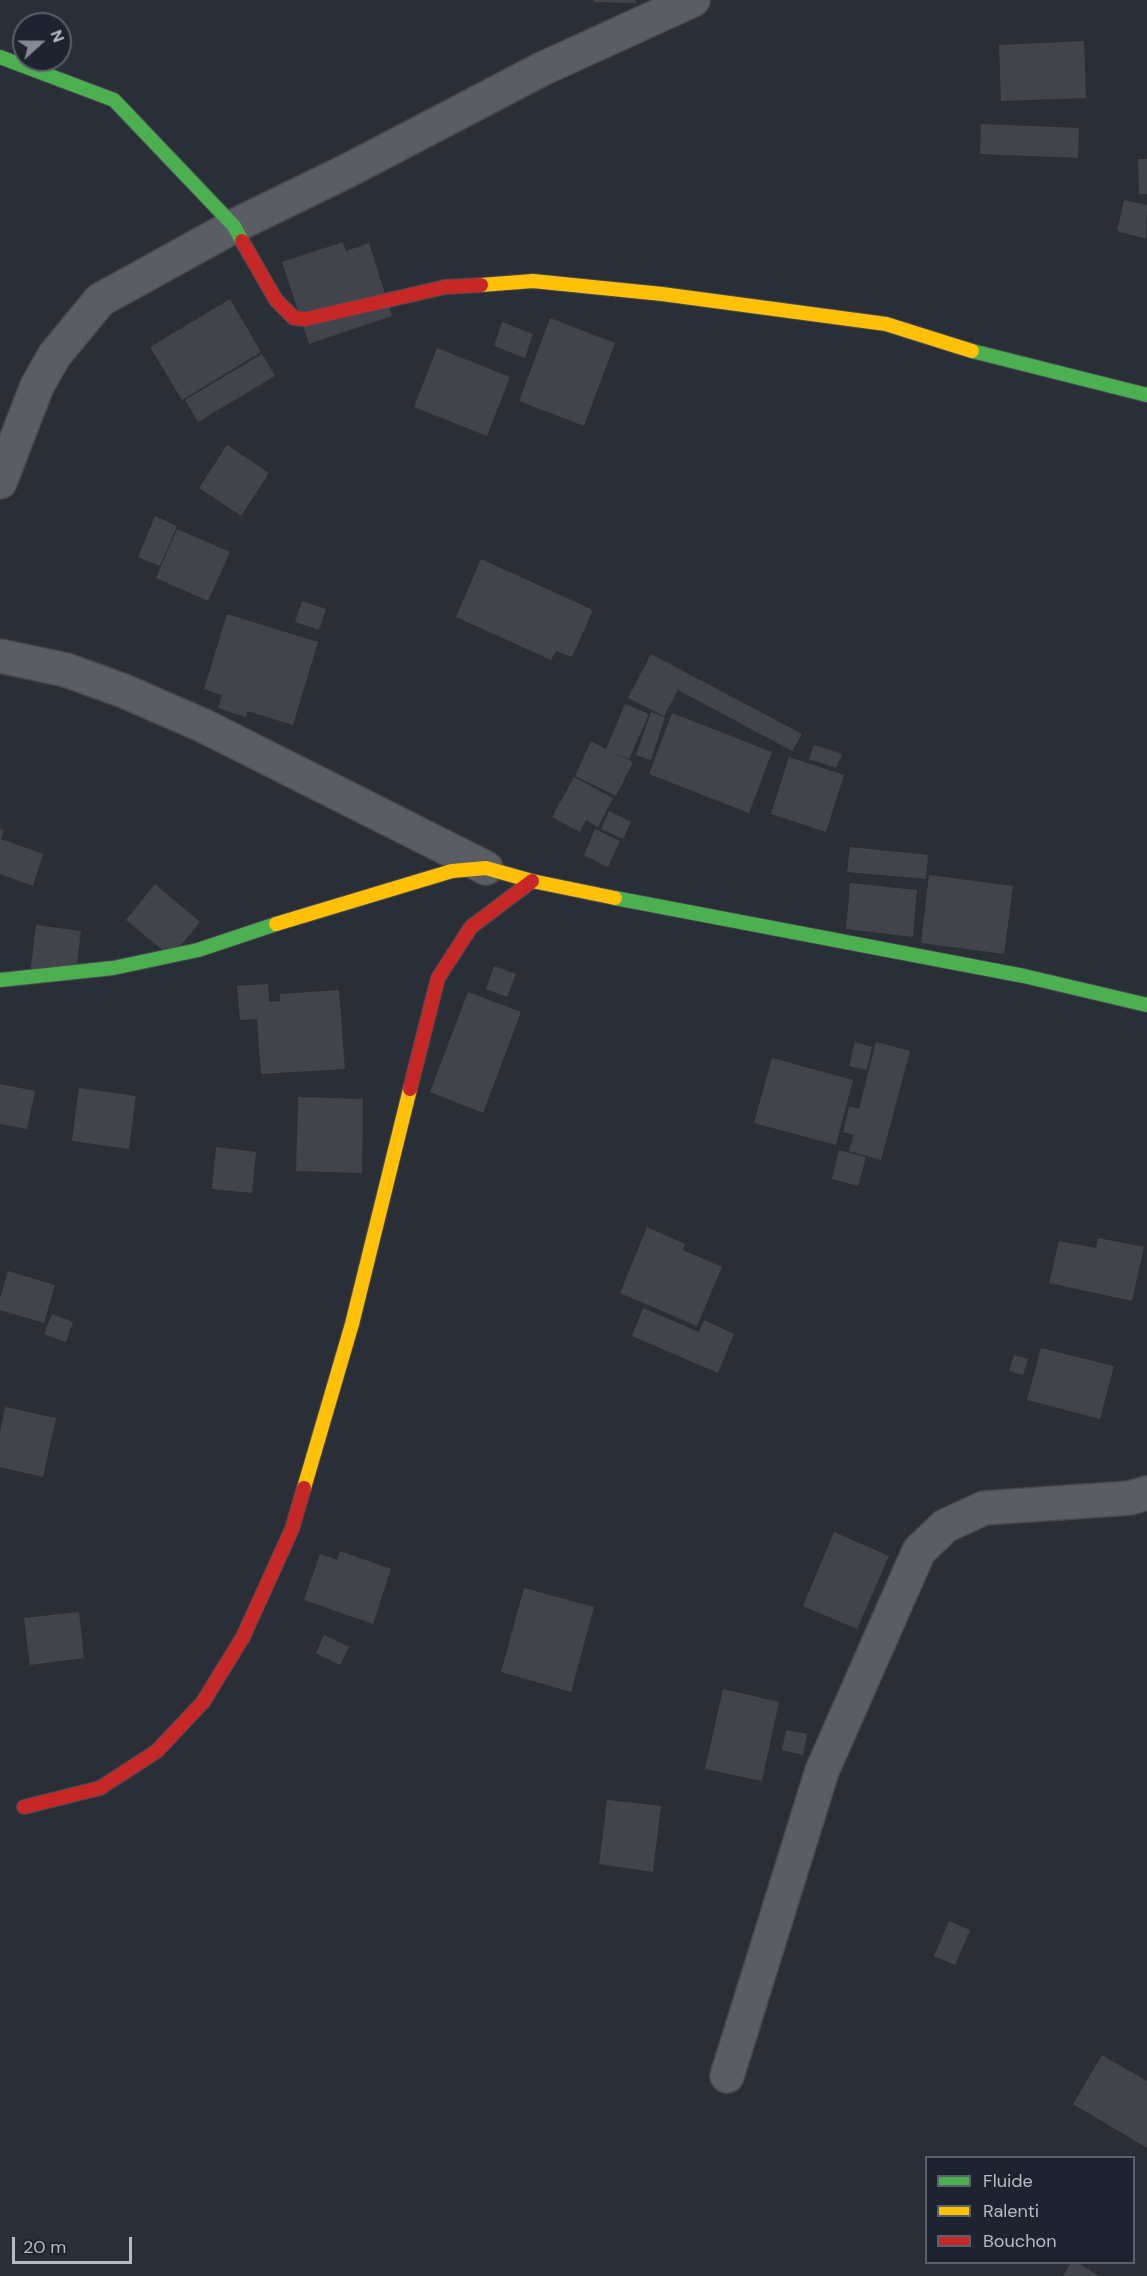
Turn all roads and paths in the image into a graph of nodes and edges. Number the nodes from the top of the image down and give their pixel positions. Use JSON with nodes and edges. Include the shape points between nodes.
{"nodes":[{"id":1,"x":693,"y":0,"type":"edge"},
{"id":2,"x":0,"y":57,"type":"edge"},
{"id":3,"x":234,"y":226,"type":"junction"},
{"id":4,"x":1147,"y":395,"type":"edge"},
{"id":5,"x":0,"y":482,"type":"edge"},
{"id":6,"x":0,"y":656,"type":"edge"},
{"id":7,"x":486,"y":868,"type":"junction"},
{"id":8,"x":532,"y":881,"type":"junction"},
{"id":9,"x":0,"y":980,"type":"edge"},
{"id":10,"x":1147,"y":1005,"type":"edge"},
{"id":11,"x":1147,"y":1493,"type":"edge"},
{"id":12,"x":24,"y":1807,"type":"dead end"},
{"id":13,"x":727,"y":2076,"type":"dead end"}],
"edges":[{"from":1,"to":3,"type":"street","via":[[542,69]]},
{"from":2,"to":3,"type":"street","via":[[114,100]]},
{"from":3,"to":4,"type":"street","via":[[276,300],[294,318],[306,319],[445,287],[533,281],[886,324],[995,358]]},
{"from":3,"to":5,"type":"street","via":[[99,300],[48,366]]},
{"from":6,"to":7,"type":"street","via":[[66,670],[194,721]]},
{"from":7,"to":8,"type":"street"},
{"from":7,"to":9,"type":"street","via":[[452,872],[409,884],[198,950],[113,968]]},
{"from":8,"to":10,"type":"street","via":[[1024,976]]},
{"from":8,"to":12,"type":"street","via":[[471,927],[438,978],[352,1324],[292,1529],[243,1637],[203,1702],[157,1751],[100,1788]]},
{"from":11,"to":13,"type":"street","via":[[1130,1498],[984,1508],[945,1526],[919,1551],[822,1771]]}]}
